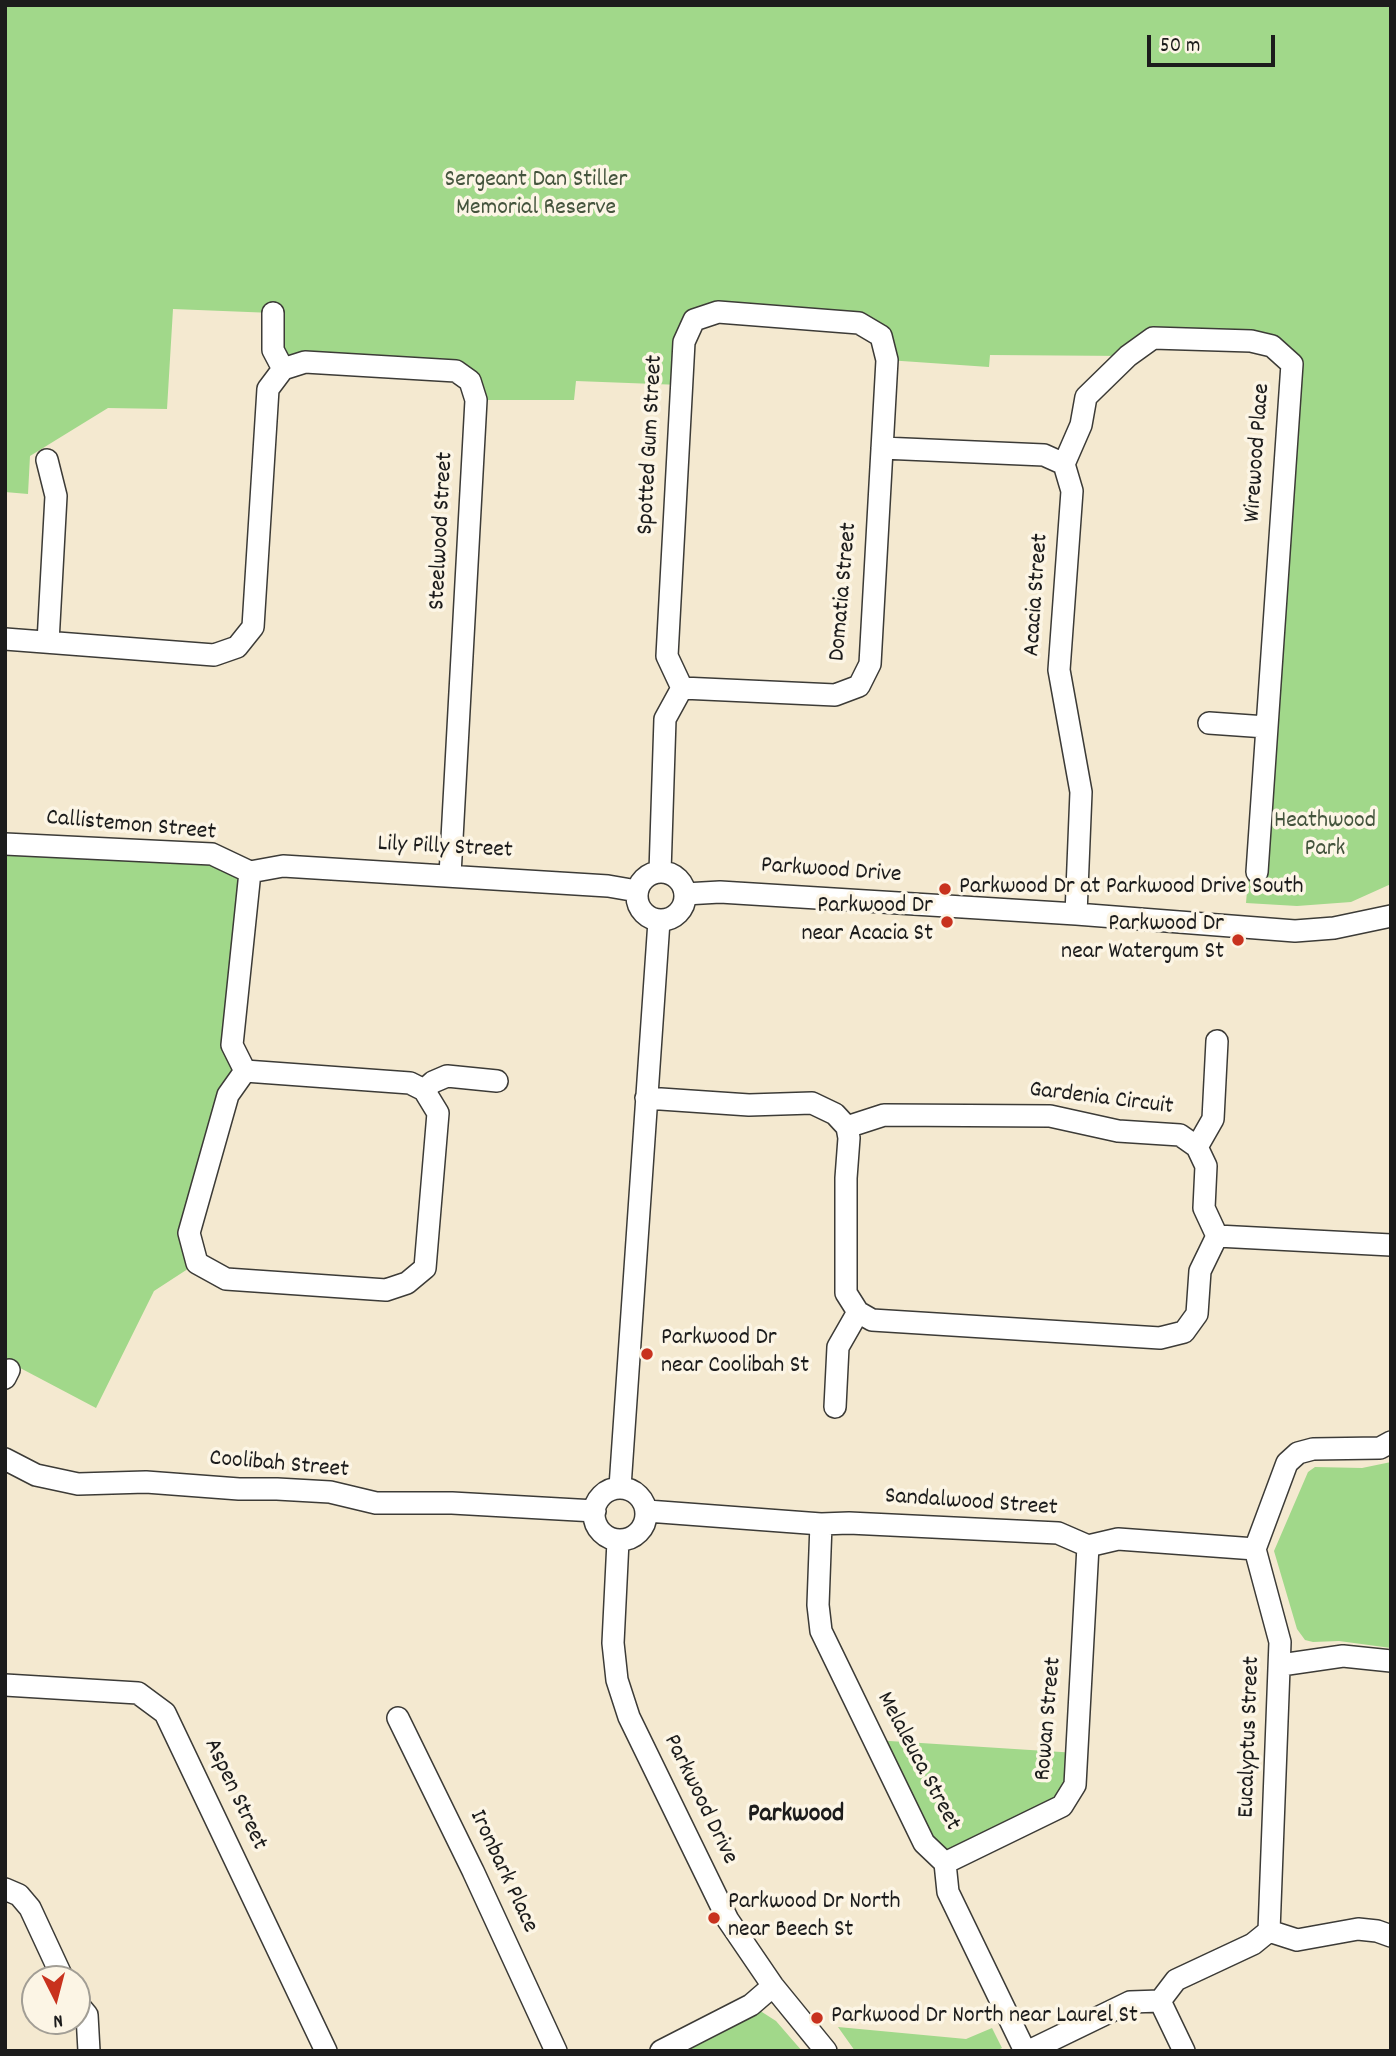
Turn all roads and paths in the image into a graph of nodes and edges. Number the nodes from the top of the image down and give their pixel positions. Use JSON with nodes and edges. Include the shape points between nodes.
{"nodes":[{"id":1,"x":274,"y":313,"type":"dead end"},
{"id":2,"x":283,"y":369,"type":"junction"},
{"id":3,"x":882,"y":448,"type":"junction"},
{"id":4,"x":47,"y":460,"type":"dead end"},
{"id":5,"x":1064,"y":464,"type":"junction"},
{"id":6,"x":5,"y":639,"type":"edge"},
{"id":7,"x":48,"y":642,"type":"junction"},
{"id":8,"x":682,"y":688,"type":"junction"},
{"id":9,"x":1209,"y":723,"type":"dead end"},
{"id":10,"x":1266,"y":727,"type":"junction"},
{"id":11,"x":5,"y":844,"type":"edge"},
{"id":12,"x":250,"y":872,"type":"junction"},
{"id":13,"x":660,"y":872,"type":"junction"},
{"id":14,"x":1256,"y":872,"type":"dead end"},
{"id":15,"x":450,"y":875,"type":"junction"},
{"id":16,"x":637,"y":891,"type":"junction"},
{"id":17,"x":685,"y":894,"type":"junction"},
{"id":18,"x":1076,"y":914,"type":"junction"},
{"id":19,"x":1391,"y":916,"type":"edge"},
{"id":20,"x":659,"y":921,"type":"junction"},
{"id":21,"x":1217,"y":1041,"type":"dead end"},
{"id":22,"x":245,"y":1071,"type":"junction"},
{"id":23,"x":497,"y":1081,"type":"dead end"},
{"id":24,"x":425,"y":1090,"type":"junction"},
{"id":25,"x":646,"y":1098,"type":"junction"},
{"id":26,"x":847,"y":1127,"type":"junction"},
{"id":27,"x":1197,"y":1147,"type":"junction"},
{"id":28,"x":1217,"y":1236,"type":"junction"},
{"id":29,"x":1391,"y":1245,"type":"edge"},
{"id":30,"x":858,"y":1312,"type":"junction"},
{"id":31,"x":835,"y":1407,"type":"dead end"},
{"id":32,"x":1391,"y":1442,"type":"edge"},
{"id":33,"x":5,"y":1459,"type":"edge"},
{"id":34,"x":620,"y":1487,"type":"junction"},
{"id":35,"x":595,"y":1511,"type":"junction"},
{"id":36,"x":647,"y":1511,"type":"junction"},
{"id":37,"x":821,"y":1524,"type":"junction"},
{"id":38,"x":618,"y":1541,"type":"junction"},
{"id":39,"x":1088,"y":1546,"type":"junction"},
{"id":40,"x":1255,"y":1549,"type":"junction"},
{"id":41,"x":1391,"y":1661,"type":"edge"},
{"id":42,"x":1281,"y":1665,"type":"junction"},
{"id":43,"x":5,"y":1685,"type":"edge"},
{"id":44,"x":398,"y":1718,"type":"dead end"},
{"id":45,"x":945,"y":1863,"type":"junction"},
{"id":46,"x":5,"y":1889,"type":"edge"},
{"id":47,"x":1269,"y":1931,"type":"junction"},
{"id":48,"x":1391,"y":1936,"type":"edge"},
{"id":49,"x":56,"y":1965,"type":"edge"},
{"id":50,"x":773,"y":1986,"type":"junction"},
{"id":51,"x":1160,"y":2001,"type":"junction"},
{"id":52,"x":326,"y":2051,"type":"edge"},
{"id":53,"x":556,"y":2051,"type":"edge"},
{"id":54,"x":661,"y":2051,"type":"edge"},
{"id":55,"x":826,"y":2051,"type":"edge"},
{"id":56,"x":1027,"y":2051,"type":"edge"},
{"id":57,"x":1184,"y":2051,"type":"edge"}],
"edges":[{"from":1,"to":2,"type":"street","via":[[273,350]]},
{"from":2,"to":7,"type":"street","via":[[268,389],[253,626],[237,647],[214,655]]},
{"from":2,"to":15,"type":"street","name":"Steelwood Street","via":[[305,362],[456,371],[470,381],[476,400]]},
{"from":3,"to":5,"type":"street","via":[[1044,455]]},
{"from":3,"to":8,"type":"street","name":"Domatia Street","via":[[870,664],[859,686],[835,695]]},
{"from":3,"to":8,"type":"street","name":"Spotted Gum Street","via":[[887,360],[881,337],[859,323],[719,312],[695,320],[684,342],[667,656]]},
{"from":4,"to":7,"type":"street","via":[[56,496]]},
{"from":5,"to":10,"type":"street","name":"Wirewood Place","via":[[1081,425],[1086,397],[1153,338],[1251,341],[1272,346],[1292,364]]},
{"from":5,"to":18,"type":"street","name":"Acacia Street","via":[[1072,491],[1059,670],[1081,792]]},
{"from":6,"to":7,"type":"street"},
{"from":8,"to":13,"type":"street","via":[[665,719]]},
{"from":9,"to":10,"type":"street"},
{"from":10,"to":14,"type":"street","name":"Wirewood Place"},
{"from":11,"to":12,"type":"street","name":"Callistemon Street","via":[[212,855]]},
{"from":12,"to":15,"type":"street","name":"Lily Pilly Street","via":[[283,866]]},
{"from":12,"to":22,"type":"street","via":[[232,1045]]},
{"from":13,"to":16,"type":"street","via":[[644,879]]},
{"from":13,"to":17,"type":"street","via":[[677,878]]},
{"from":15,"to":16,"type":"street","name":"Lily Pilly Street"},
{"from":16,"to":20,"type":"street","via":[[642,912]]},
{"from":17,"to":18,"type":"street","name":"Parkwood Drive","via":[[720,892]]},
{"from":17,"to":20,"type":"street","via":[[681,910]]},
{"from":18,"to":19,"type":"street","name":"Parkwood Drive","via":[[1295,931]]},
{"from":20,"to":25,"type":"street"},
{"from":21,"to":27,"type":"street","via":[[1213,1118]]},
{"from":22,"to":24,"type":"street","via":[[410,1083]]},
{"from":22,"to":24,"type":"street","via":[[228,1095],[189,1233],[197,1263],[226,1279],[386,1290],[407,1283],[425,1268],[438,1113]]},
{"from":23,"to":24,"type":"street","via":[[447,1076]]},
{"from":25,"to":26,"type":"street","via":[[749,1105],[812,1103],[835,1114]]},
{"from":25,"to":34,"type":"street"},
{"from":26,"to":27,"type":"street","name":"Gardenia Circuit","via":[[884,1115],[1050,1116],[1118,1131],[1180,1135]]},
{"from":26,"to":30,"type":"street","via":[[846,1293]]},
{"from":27,"to":28,"type":"street","name":"Gardenia Circuit","via":[[1206,1166],[1203,1208]]},
{"from":28,"to":29,"type":"street"},
{"from":28,"to":30,"type":"street","via":[[1199,1271],[1197,1314],[1184,1332],[1160,1338],[872,1320]]},
{"from":30,"to":31,"type":"street","via":[[838,1347]]},
{"from":32,"to":40,"type":"street","via":[[1380,1448],[1313,1448],[1298,1453],[1287,1463]]},
{"from":33,"to":35,"type":"street","name":"Coolibah Street","via":[[36,1475],[78,1485],[146,1482],[330,1492],[376,1503]]},
{"from":34,"to":35,"type":"street","via":[[600,1496]]},
{"from":34,"to":36,"type":"street","via":[[637,1493]]},
{"from":35,"to":38,"type":"street","via":[[600,1531]]},
{"from":36,"to":37,"type":"street","name":"Sandalwood Street"},
{"from":36,"to":38,"type":"street","via":[[640,1531]]},
{"from":37,"to":39,"type":"street","name":"Sandalwood Street","via":[[1058,1533]]},
{"from":37,"to":45,"type":"street","name":"Melaleuca Street","via":[[821,1630],[925,1843]]},
{"from":38,"to":50,"type":"street","name":"Parkwood Drive","via":[[613,1643],[617,1680],[629,1717],[728,1920]]},
{"from":39,"to":40,"type":"street","via":[[1118,1539]]},
{"from":39,"to":45,"type":"street","name":"Rowan Street","via":[[1075,1785],[1062,1806]]},
{"from":40,"to":42,"type":"street","name":"Eucalyptus Street","via":[[1280,1642]]},
{"from":41,"to":42,"type":"street","via":[[1343,1656]]},
{"from":42,"to":47,"type":"street","name":"Eucalyptus Street"},
{"from":43,"to":52,"type":"street","name":"Aspen Street","via":[[138,1693],[165,1713]]},
{"from":44,"to":53,"type":"street","name":"Ironbark Place"},
{"from":45,"to":56,"type":"street","name":"Melaleuca Street","via":[[948,1892]]},
{"from":46,"to":49,"type":"street","via":[[19,1895],[30,1908]]},
{"from":47,"to":48,"type":"street","via":[[1297,1940],[1358,1928]]},
{"from":47,"to":51,"type":"street","via":[[1253,1944],[1176,1980]]},
{"from":50,"to":54,"type":"street","via":[[751,2005]]},
{"from":50,"to":55,"type":"street","name":"Parkwood Drive"},
{"from":51,"to":56,"type":"street","via":[[1130,2002]]},
{"from":51,"to":57,"type":"street"}]}
